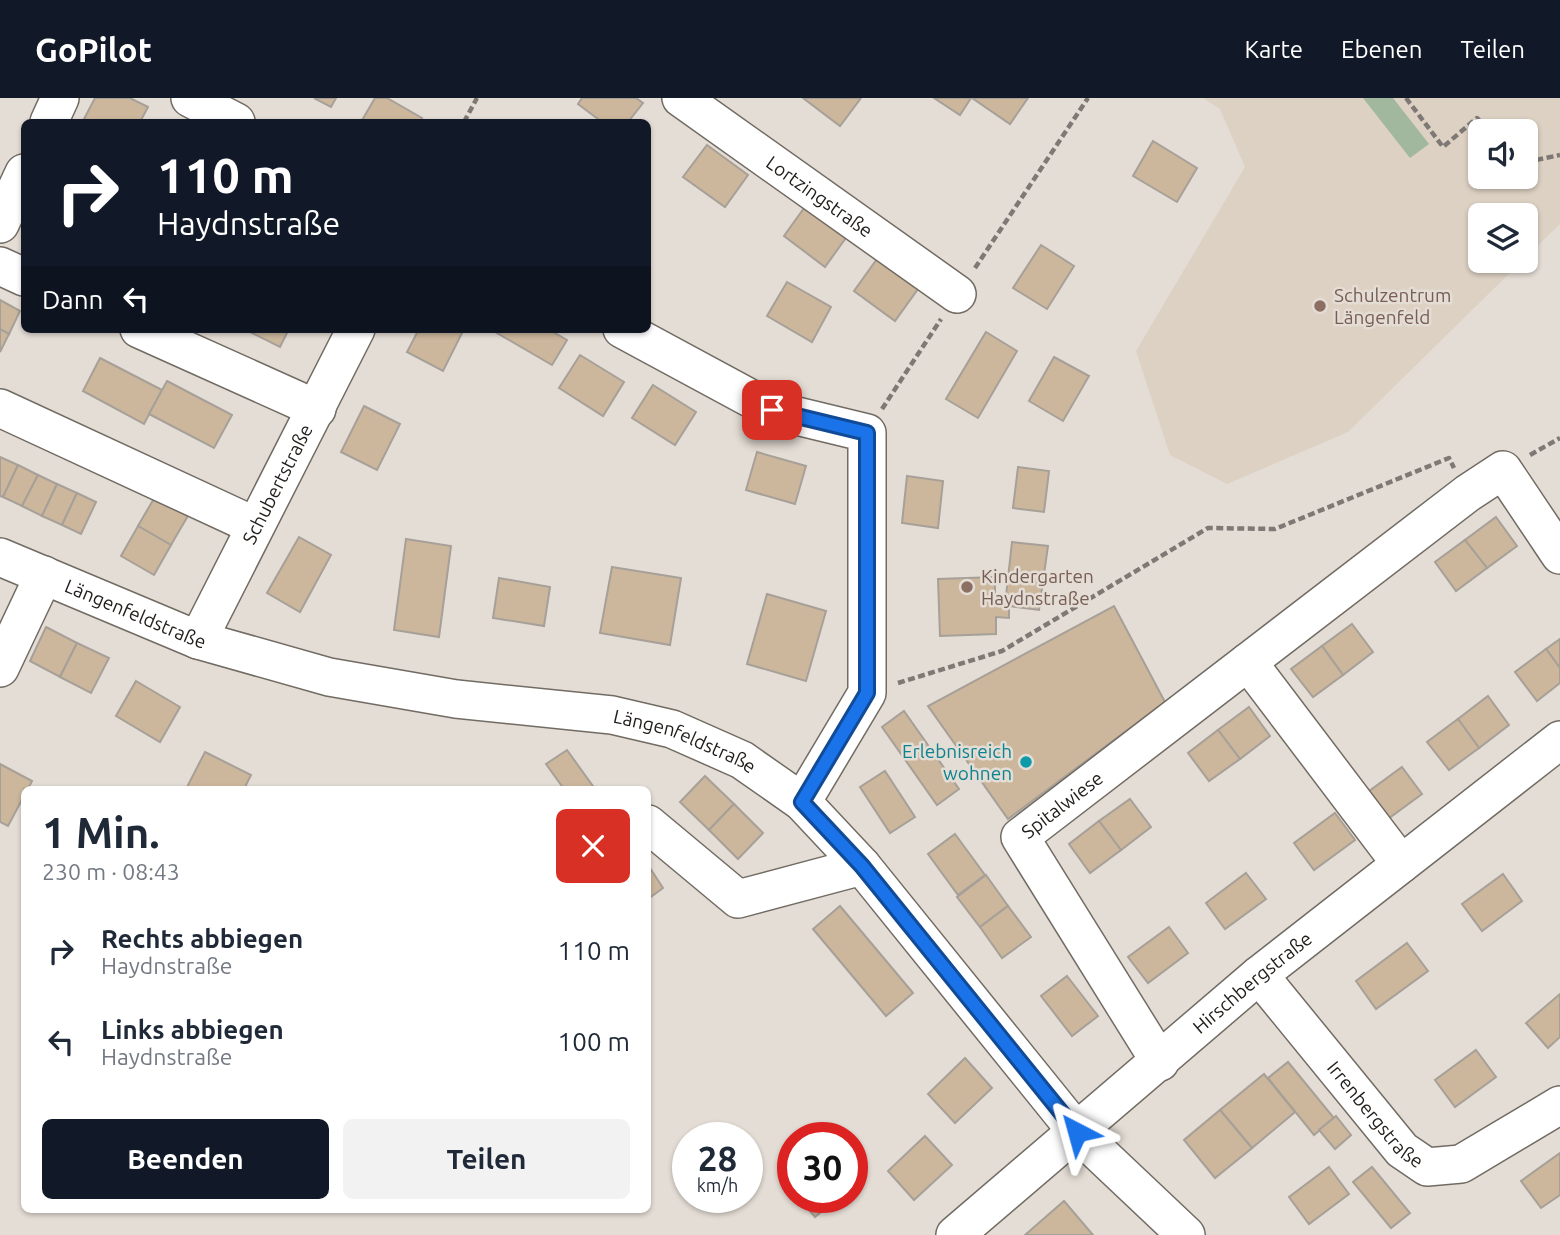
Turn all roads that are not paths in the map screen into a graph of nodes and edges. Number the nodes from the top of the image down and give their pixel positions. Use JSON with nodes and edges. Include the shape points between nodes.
{"nodes":[{"id":1,"x":60,"y":98,"type":"edge"},
{"id":2,"x":190,"y":98,"type":"edge"},
{"id":3,"x":681,"y":98,"type":"edge"},
{"id":4,"x":50,"y":119,"type":"edge"},
{"id":5,"x":230,"y":119,"type":"edge"},
{"id":6,"x":21,"y":179,"type":"edge"},
{"id":7,"x":0,"y":224,"type":"edge"},
{"id":8,"x":0,"y":267,"type":"edge"},
{"id":9,"x":21,"y":277,"type":"edge"},
{"id":10,"x":957,"y":294,"type":"road end"},
{"id":11,"x":148,"y":333,"type":"edge"},
{"id":12,"x":354,"y":333,"type":"edge"},
{"id":13,"x":629,"y":333,"type":"edge"},
{"id":14,"x":0,"y":408,"type":"edge"},
{"id":15,"x":317,"y":409,"type":"junction"},
{"id":16,"x":255,"y":526,"type":"junction"},
{"id":17,"x":1560,"y":555,"type":"edge"},
{"id":18,"x":0,"y":557,"type":"edge"},
{"id":19,"x":44,"y":575,"type":"junction"},
{"id":20,"x":198,"y":640,"type":"junction"},
{"id":21,"x":1248,"y":662,"type":"junction"},
{"id":22,"x":0,"y":668,"type":"edge"},
{"id":23,"x":1560,"y":740,"type":"edge"},
{"id":24,"x":802,"y":802,"type":"junction"},
{"id":25,"x":651,"y":826,"type":"edge"},
{"id":26,"x":1401,"y":864,"type":"junction"},
{"id":27,"x":862,"y":866,"type":"junction"},
{"id":28,"x":1259,"y":975,"type":"junction"},
{"id":29,"x":1160,"y":1062,"type":"junction"},
{"id":30,"x":1560,"y":1105,"type":"edge"},
{"id":31,"x":1077,"y":1132,"type":"junction"},
{"id":32,"x":955,"y":1235,"type":"edge"},
{"id":33,"x":1186,"y":1235,"type":"edge"}],
"edges":[{"from":1,"to":4,"type":"street"},
{"from":2,"to":5,"type":"street"},
{"from":3,"to":10,"type":"street","name":"Lortzingstraße"},
{"from":6,"to":7,"type":"street"},
{"from":8,"to":9,"type":"street"},
{"from":11,"to":15,"type":"street"},
{"from":12,"to":15,"type":"street","name":"Schubertstraße"},
{"from":13,"to":24,"type":"street","via":[[772,410],[867,433],[867,693]]},
{"from":14,"to":16,"type":"street"},
{"from":15,"to":16,"type":"street","name":"Schubertstraße"},
{"from":16,"to":20,"type":"street","name":"Schubertstraße"},
{"from":17,"to":21,"type":"street","name":"Spitalwiese","via":[[1503,470]]},
{"from":18,"to":19,"type":"street","name":"Längenfeldstraße"},
{"from":19,"to":20,"type":"street","name":"Längenfeldstraße"},
{"from":19,"to":22,"type":"street"},
{"from":20,"to":24,"type":"street","name":"Längenfeldstraße","via":[[329,677],[456,699],[612,715],[671,729],[742,760]]},
{"from":21,"to":26,"type":"street"},
{"from":21,"to":29,"type":"street","name":"Spitalwiese","via":[[1020,836]]},
{"from":23,"to":26,"type":"street","name":"Hirschbergstraße"},
{"from":24,"to":27,"type":"street","name":"Längenfeldstraße"},
{"from":25,"to":27,"type":"street","via":[[738,899]]},
{"from":26,"to":28,"type":"street","name":"Hirschbergstraße"},
{"from":27,"to":31,"type":"street","name":"Längenfeldstraße"},
{"from":28,"to":29,"type":"street","name":"Hirschbergstraße"},
{"from":28,"to":30,"type":"street","name":"Irrenbergstraße","via":[[1402,1150],[1427,1167],[1461,1164]]},
{"from":29,"to":31,"type":"street","name":"Hirschbergstraße"},
{"from":31,"to":32,"type":"street","name":"Hirschbergstraße"},
{"from":31,"to":33,"type":"street","name":"Längenfeldstraße"}]}
